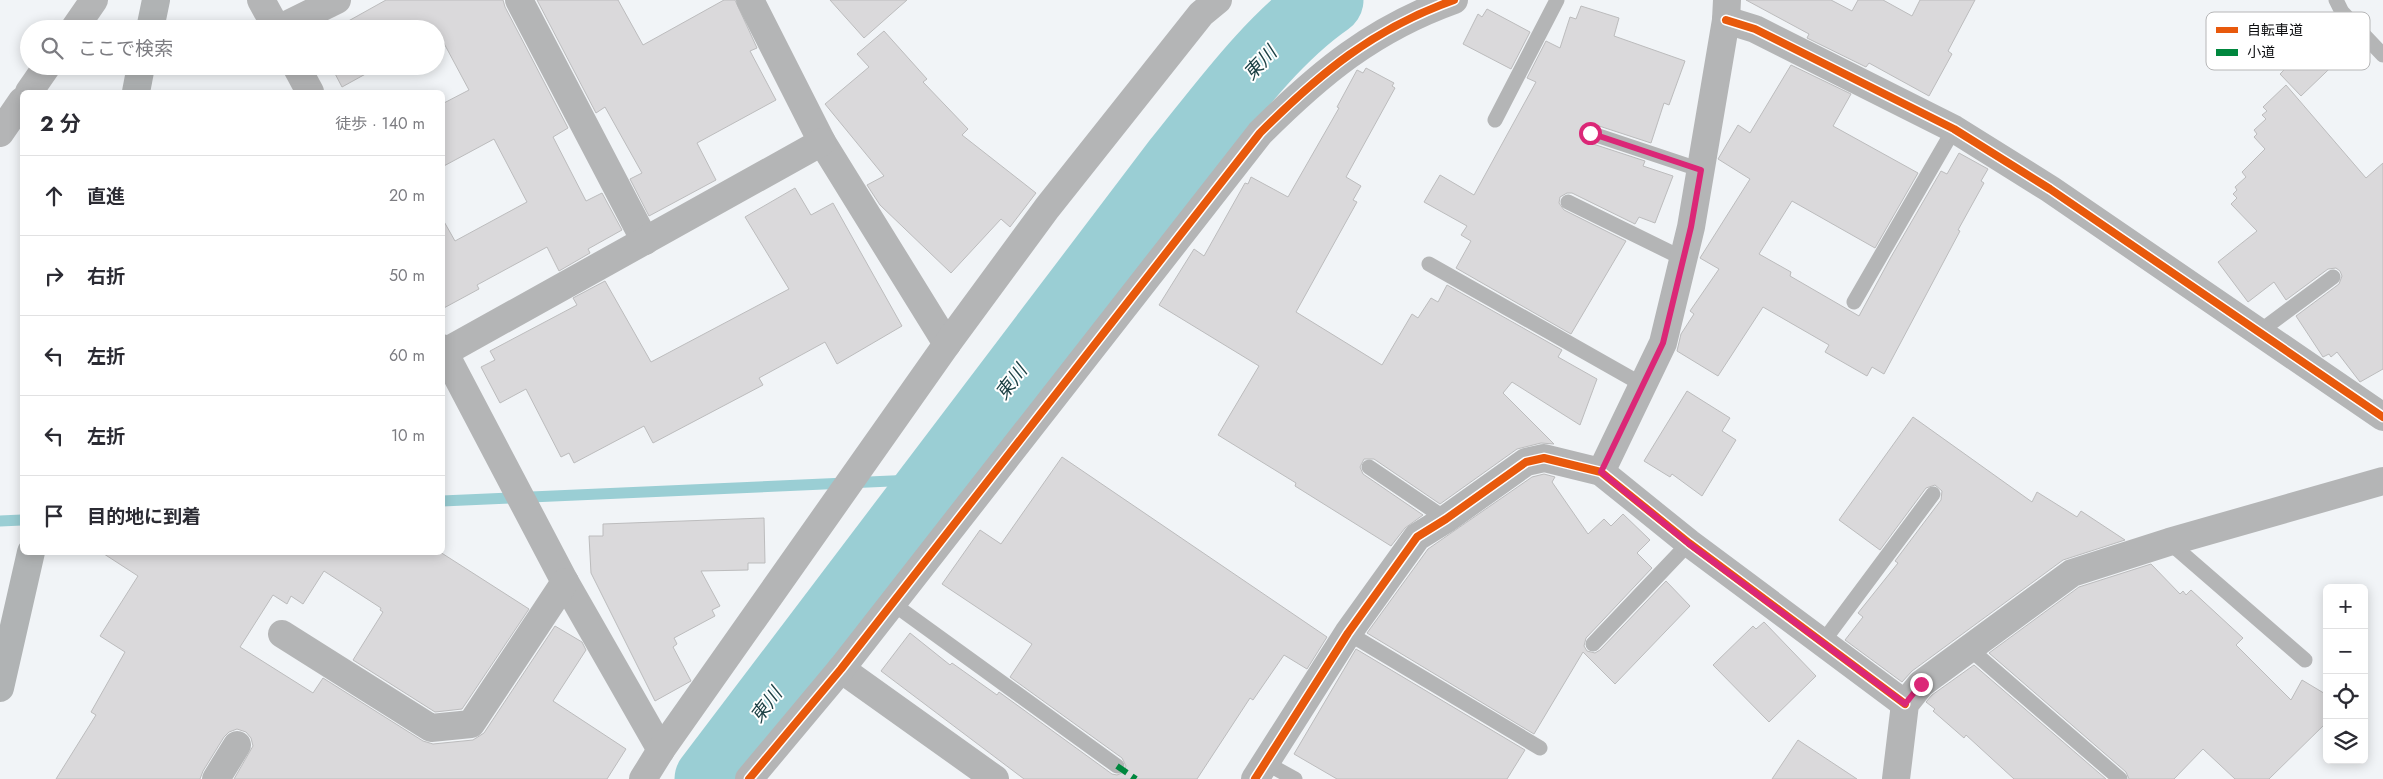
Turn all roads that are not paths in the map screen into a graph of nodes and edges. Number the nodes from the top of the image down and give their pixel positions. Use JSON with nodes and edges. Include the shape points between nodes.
{"nodes":[{"id":1,"x":94,"y":0,"type":"edge"},
{"id":2,"x":156,"y":0,"type":"edge"},
{"id":3,"x":261,"y":0,"type":"edge"},
{"id":4,"x":337,"y":0,"type":"edge"},
{"id":5,"x":519,"y":0,"type":"edge"},
{"id":6,"x":750,"y":0,"type":"edge"},
{"id":7,"x":1218,"y":0,"type":"edge"},
{"id":8,"x":1454,"y":0,"type":"edge"},
{"id":9,"x":1557,"y":0,"type":"edge"},
{"id":10,"x":2336,"y":0,"type":"edge"},
{"id":11,"x":1726,"y":10,"type":"edge"},
{"id":12,"x":2342,"y":12,"type":"edge"},
{"id":13,"x":80,"y":20,"type":"edge"},
{"id":14,"x":152,"y":20,"type":"edge"},
{"id":15,"x":273,"y":20,"type":"edge"},
{"id":16,"x":296,"y":20,"type":"edge"},
{"id":17,"x":2370,"y":41,"type":"edge"},
{"id":18,"x":2383,"y":55,"type":"edge"},
{"id":19,"x":41,"y":75,"type":"edge"},
{"id":20,"x":140,"y":75,"type":"edge"},
{"id":21,"x":301,"y":75,"type":"edge"},
{"id":22,"x":30,"y":90,"type":"edge"},
{"id":23,"x":136,"y":90,"type":"edge"},
{"id":24,"x":309,"y":90,"type":"edge"},
{"id":25,"x":20,"y":104,"type":"edge"},
{"id":26,"x":1495,"y":120,"type":"dead end"},
{"id":27,"x":1954,"y":129,"type":"junction"},
{"id":28,"x":0,"y":133,"type":"edge"},
{"id":29,"x":1590,"y":133,"type":"dead end"},
{"id":30,"x":822,"y":142,"type":"junction"},
{"id":31,"x":1701,"y":170,"type":"junction"},
{"id":32,"x":1568,"y":202,"type":"dead end"},
{"id":33,"x":645,"y":241,"type":"junction"},
{"id":34,"x":1684,"y":259,"type":"junction"},
{"id":35,"x":1430,"y":264,"type":"dead end"},
{"id":36,"x":2333,"y":277,"type":"dead end"},
{"id":37,"x":1854,"y":302,"type":"dead end"},
{"id":38,"x":2259,"y":332,"type":"junction"},
{"id":39,"x":947,"y":344,"type":"junction"},
{"id":40,"x":445,"y":349,"type":"edge"},
{"id":41,"x":445,"y":352,"type":"edge"},
{"id":42,"x":1643,"y":385,"type":"junction"},
{"id":43,"x":2383,"y":417,"type":"edge"},
{"id":44,"x":1368,"y":467,"type":"dead end"},
{"id":45,"x":1601,"y":472,"type":"junction"},
{"id":46,"x":2383,"y":481,"type":"edge"},
{"id":47,"x":1933,"y":494,"type":"dead end"},
{"id":48,"x":1446,"y":519,"type":"junction"},
{"id":49,"x":2169,"y":542,"type":"junction"},
{"id":50,"x":1688,"y":543,"type":"junction"},
{"id":51,"x":30,"y":555,"type":"edge"},
{"id":52,"x":565,"y":582,"type":"junction"},
{"id":53,"x":892,"y":603,"type":"junction"},
{"id":54,"x":1348,"y":633,"type":"junction"},
{"id":55,"x":282,"y":634,"type":"dead end"},
{"id":56,"x":1822,"y":643,"type":"junction"},
{"id":57,"x":1593,"y":644,"type":"dead end"},
{"id":58,"x":1970,"y":649,"type":"junction"},
{"id":59,"x":2305,"y":660,"type":"dead end"},
{"id":60,"x":841,"y":669,"type":"junction"},
{"id":61,"x":0,"y":688,"type":"edge"},
{"id":62,"x":1905,"y":704,"type":"junction"},
{"id":63,"x":237,"y":745,"type":"dead end"},
{"id":64,"x":1540,"y":748,"type":"dead end"},
{"id":65,"x":1117,"y":766,"type":"dead end"},
{"id":66,"x":656,"y":770,"type":"edge"},
{"id":67,"x":1260,"y":771,"type":"edge"},
{"id":68,"x":216,"y":779,"type":"edge"},
{"id":69,"x":749,"y":779,"type":"edge"},
{"id":70,"x":995,"y":779,"type":"edge"},
{"id":71,"x":1295,"y":779,"type":"edge"},
{"id":72,"x":1896,"y":779,"type":"edge"},
{"id":73,"x":2120,"y":779,"type":"edge"}],
"edges":[{"from":1,"to":13,"type":"street"},
{"from":2,"to":14,"type":"highway"},
{"from":3,"to":15,"type":"street"},
{"from":4,"to":16,"type":"street"},
{"from":5,"to":33,"type":"street"},
{"from":6,"to":30,"type":"street"},
{"from":7,"to":39,"type":"street","via":[[1201,14],[1047,208]]},
{"from":8,"to":53,"type":"street","via":[[1416,14],[1374,37],[1331,67],[1260,133]]},
{"from":9,"to":26,"type":"lane"},
{"from":10,"to":12,"type":"lane"},
{"from":11,"to":27,"type":"street","via":[[1756,29]]},
{"from":11,"to":31,"type":"street"},
{"from":17,"to":18,"type":"lane"},
{"from":19,"to":22,"type":"street"},
{"from":20,"to":23,"type":"highway"},
{"from":21,"to":24,"type":"street"},
{"from":25,"to":28,"type":"street"},
{"from":27,"to":37,"type":"lane"},
{"from":27,"to":38,"type":"street","via":[[2050,189]]},
{"from":29,"to":31,"type":"lane"},
{"from":30,"to":33,"type":"street"},
{"from":30,"to":39,"type":"street"},
{"from":31,"to":34,"type":"street"},
{"from":32,"to":34,"type":"lane"},
{"from":33,"to":40,"type":"street"},
{"from":34,"to":42,"type":"street","via":[[1663,343]]},
{"from":35,"to":42,"type":"lane"},
{"from":36,"to":38,"type":"lane"},
{"from":38,"to":43,"type":"street"},
{"from":39,"to":66,"type":"street","via":[[833,502]]},
{"from":41,"to":52,"type":"street"},
{"from":42,"to":45,"type":"street"},
{"from":44,"to":48,"type":"lane"},
{"from":45,"to":48,"type":"street","via":[[1544,458],[1526,462]]},
{"from":45,"to":50,"type":"street"},
{"from":46,"to":49,"type":"street"},
{"from":47,"to":56,"type":"lane"},
{"from":48,"to":54,"type":"street","via":[[1417,537]]},
{"from":49,"to":58,"type":"street","via":[[2072,573]]},
{"from":49,"to":59,"type":"lane"},
{"from":50,"to":56,"type":"street"},
{"from":50,"to":57,"type":"lane"},
{"from":51,"to":61,"type":"highway"},
{"from":52,"to":55,"type":"street","via":[[471,724],[431,728]]},
{"from":52,"to":66,"type":"street"},
{"from":53,"to":60,"type":"street"},
{"from":53,"to":65,"type":"lane"},
{"from":54,"to":64,"type":"lane"},
{"from":54,"to":67,"type":"street"},
{"from":56,"to":62,"type":"street"},
{"from":58,"to":62,"type":"street","via":[[1921,684]]},
{"from":58,"to":73,"type":"lane"},
{"from":60,"to":69,"type":"street"},
{"from":60,"to":70,"type":"street"},
{"from":62,"to":72,"type":"street"},
{"from":63,"to":68,"type":"street"},
{"from":67,"to":71,"type":"lane"}]}
